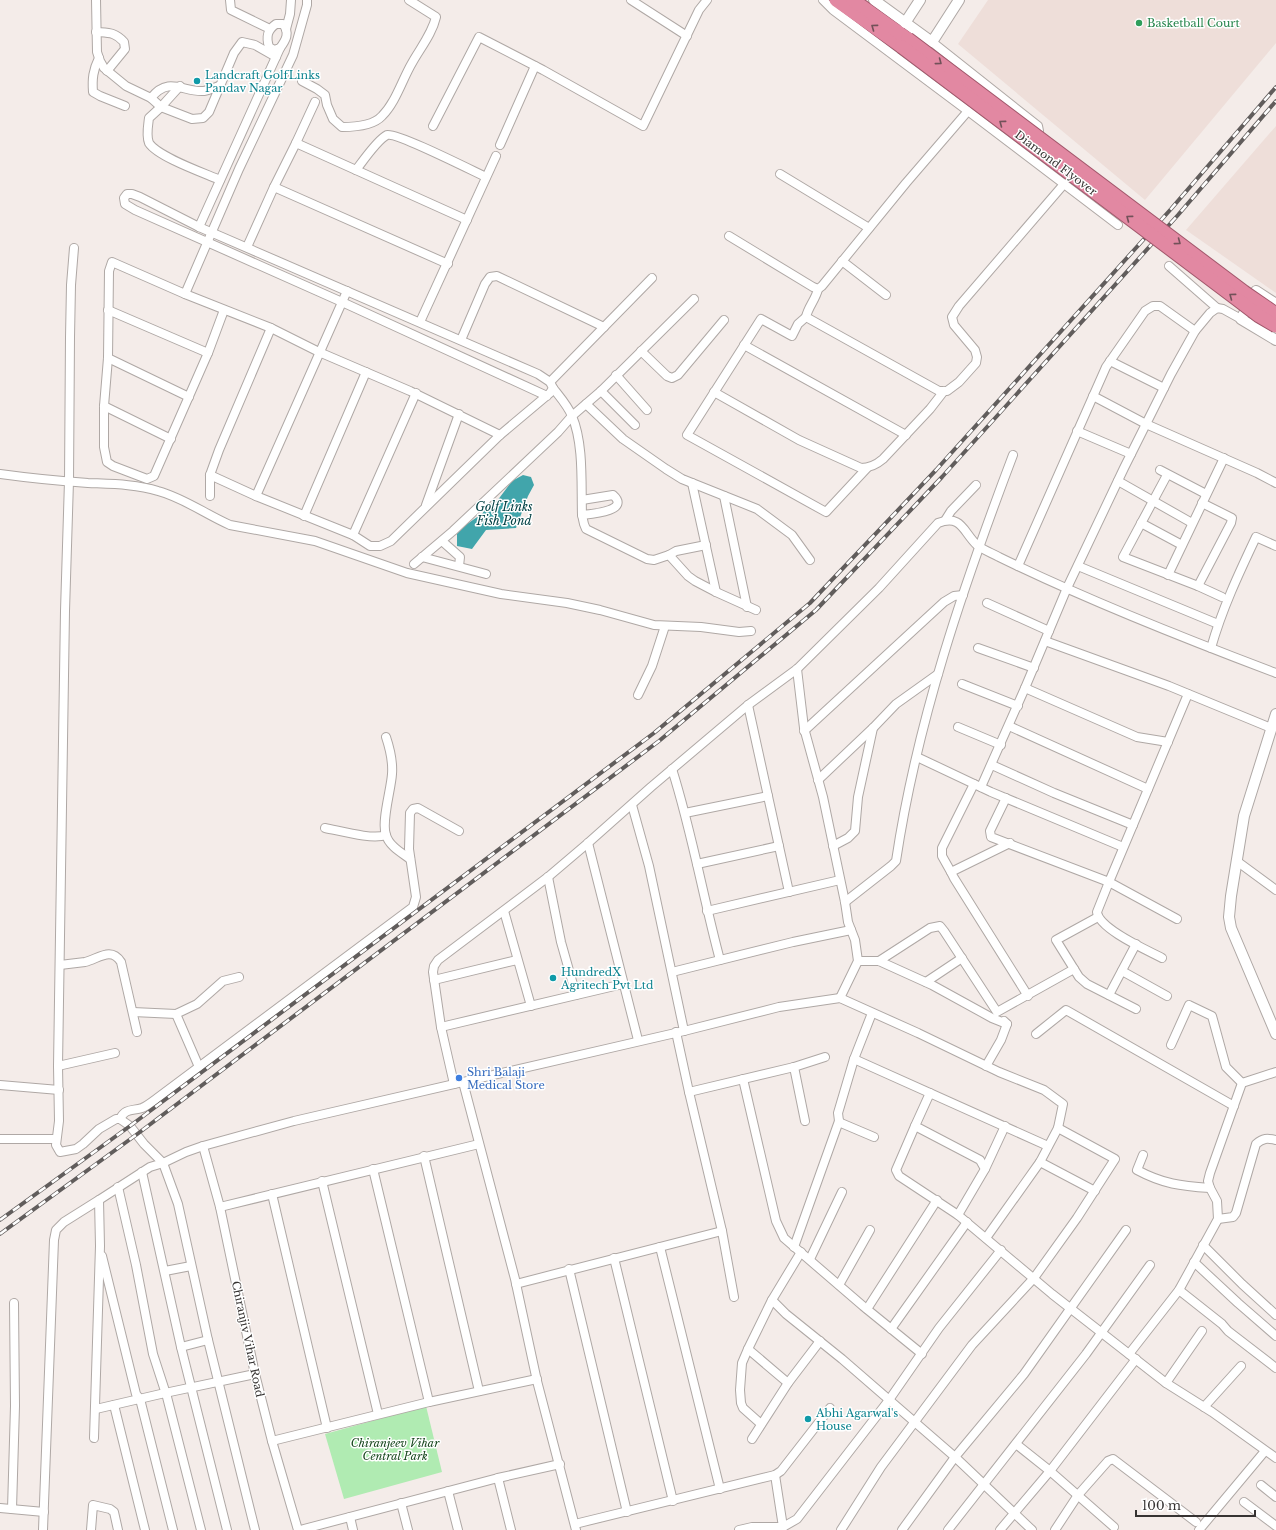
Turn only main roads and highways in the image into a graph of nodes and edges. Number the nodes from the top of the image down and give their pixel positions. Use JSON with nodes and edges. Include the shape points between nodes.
{"nodes":[{"id":1,"x":845,"y":2,"type":"edge"},
{"id":2,"x":1276,"y":314,"type":"edge"},
{"id":3,"x":1276,"y":326,"type":"edge"}],
"edges":[{"from":1,"to":2,"type":"highway","name":"Diamond Flyover","one_way":true,"bridge":true,"via":[[908,39]]},
{"from":3,"to":1,"type":"highway","name":"Diamond Flyover","one_way":true,"bridge":true,"via":[[1227,292]]}]}
